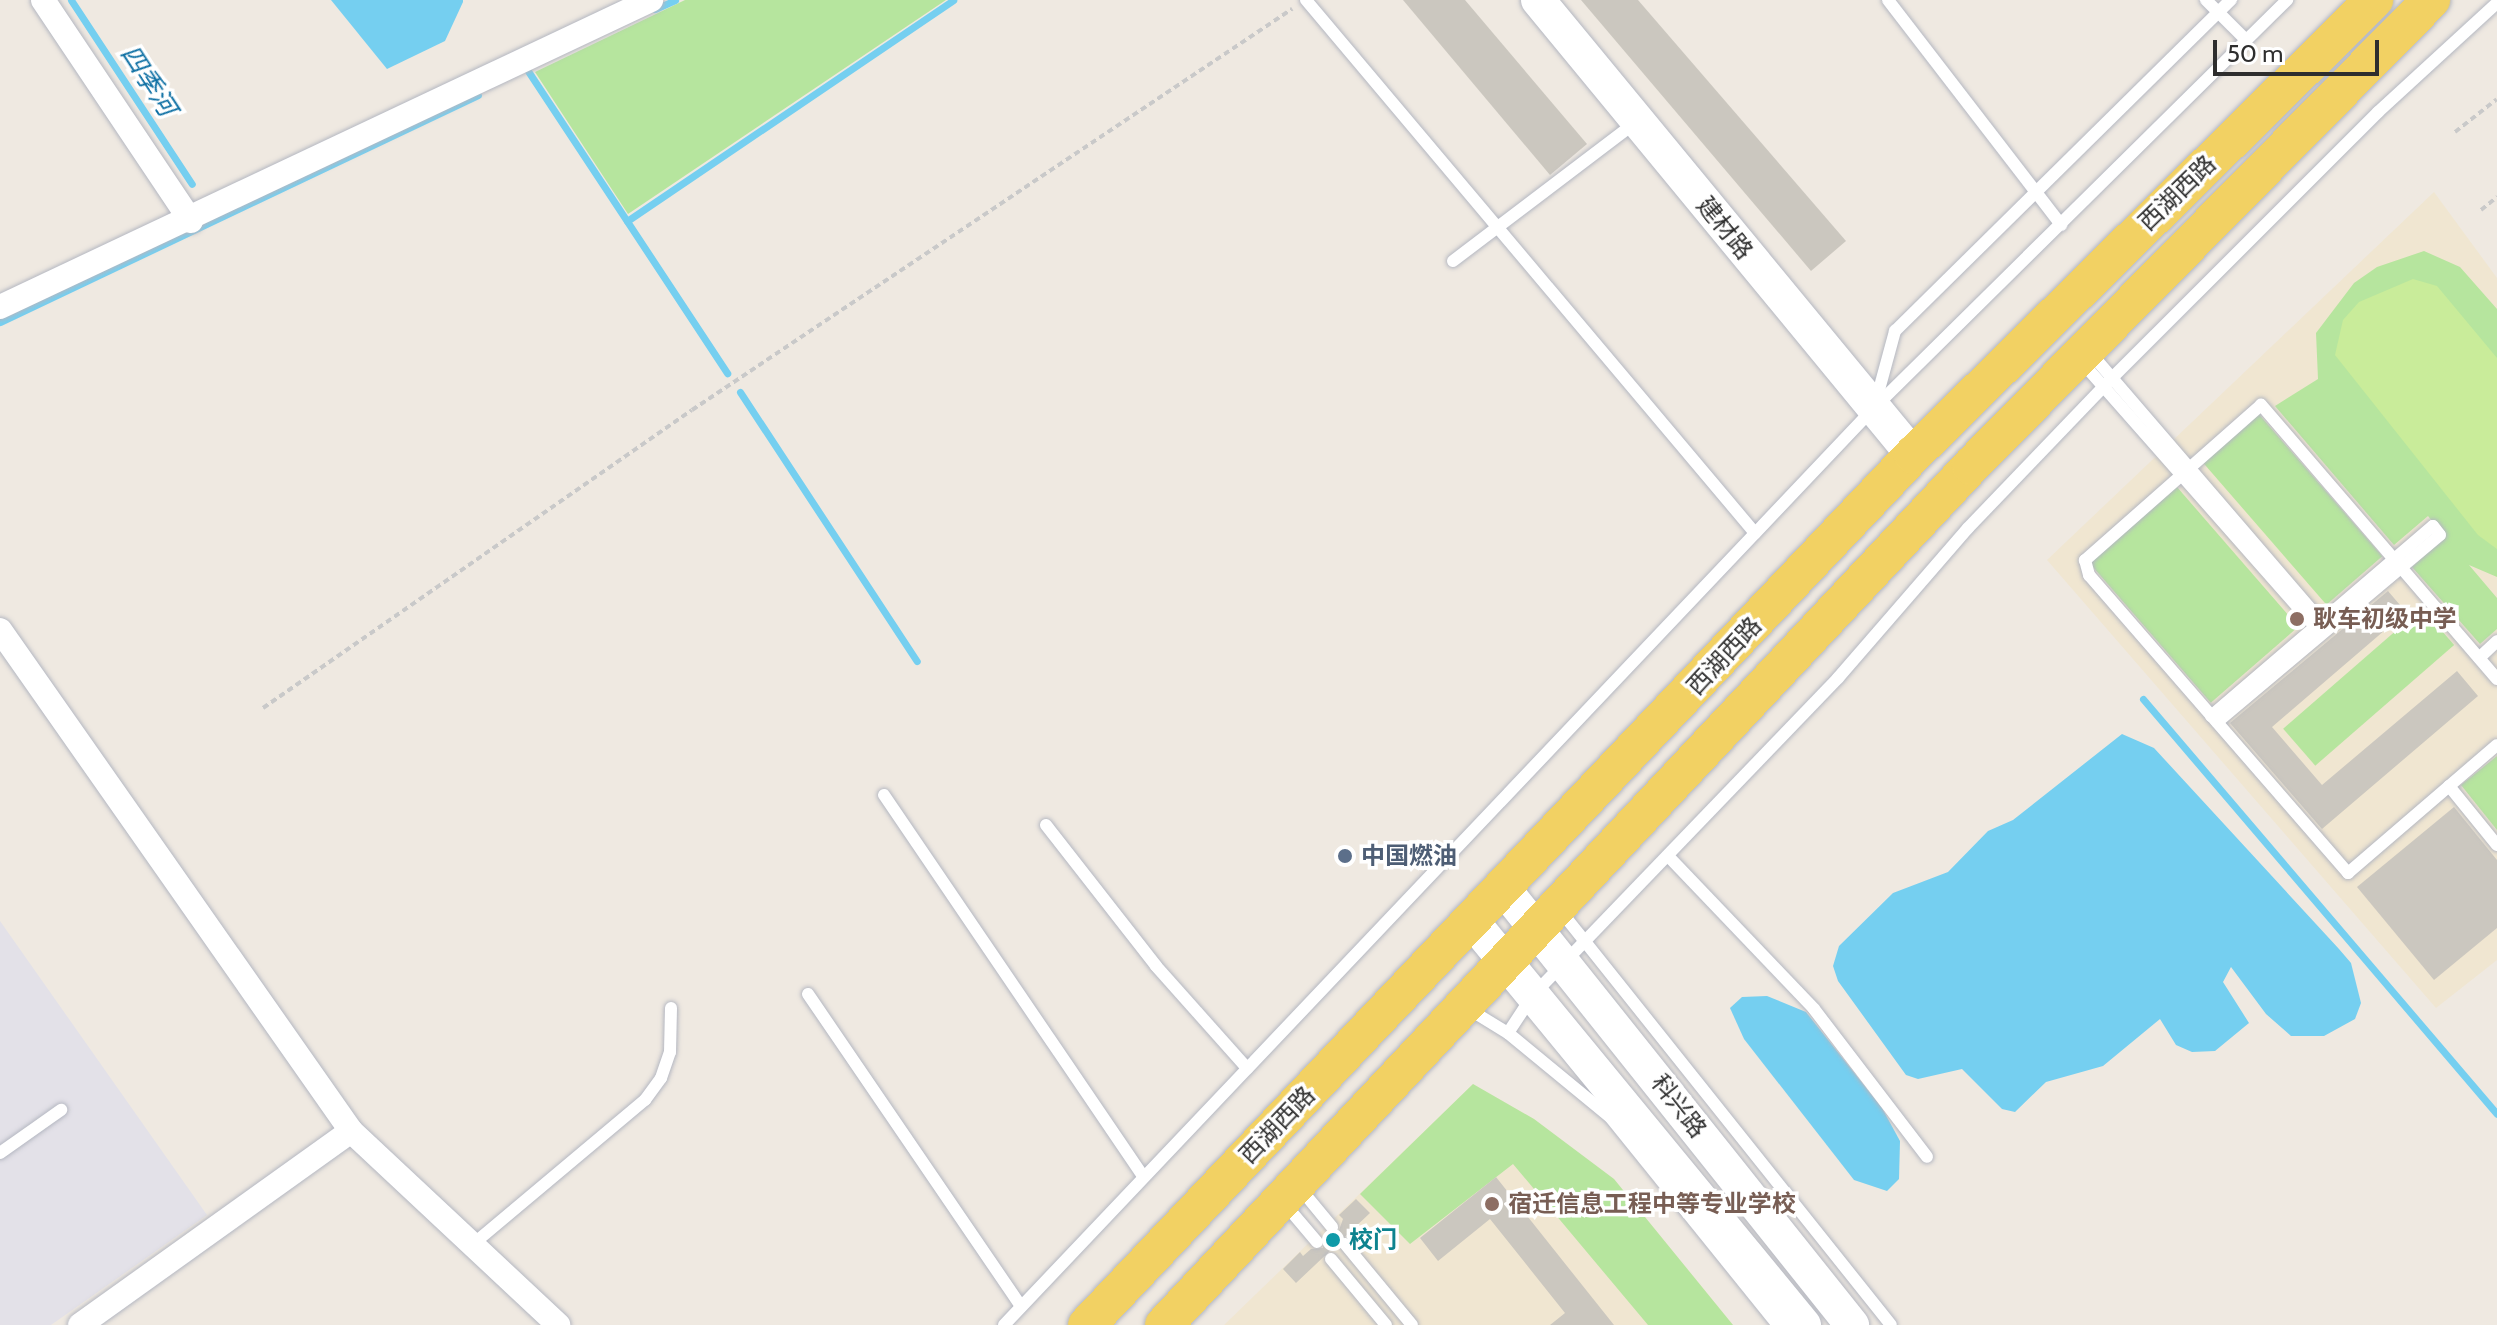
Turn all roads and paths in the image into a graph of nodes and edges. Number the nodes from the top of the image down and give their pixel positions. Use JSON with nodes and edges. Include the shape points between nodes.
{"nodes":[{"id":1,"x":43,"y":0,"type":"edge"},
{"id":2,"x":651,"y":0,"type":"edge"},
{"id":3,"x":1305,"y":0,"type":"edge"},
{"id":4,"x":1538,"y":0,"type":"edge"},
{"id":5,"x":1888,"y":0,"type":"edge"},
{"id":6,"x":2206,"y":0,"type":"edge"},
{"id":7,"x":2231,"y":0,"type":"edge"},
{"id":8,"x":2374,"y":0,"type":"edge"},
{"id":9,"x":2431,"y":0,"type":"edge"},
{"id":10,"x":2285,"y":1,"type":"edge"},
{"id":11,"x":2497,"y":3,"type":"edge"},
{"id":12,"x":2218,"y":12,"type":"junction"},
{"id":13,"x":2246,"y":40,"type":"junction"},
{"id":14,"x":2497,"y":99,"type":"edge"},
{"id":15,"x":1637,"y":121,"type":"junction"},
{"id":16,"x":2455,"y":132,"type":"dead end"},
{"id":17,"x":2035,"y":191,"type":"junction"},
{"id":18,"x":2497,"y":197,"type":"edge"},
{"id":19,"x":2481,"y":210,"type":"dead end"},
{"id":20,"x":191,"y":221,"type":"junction"},
{"id":21,"x":2061,"y":225,"type":"junction"},
{"id":22,"x":1498,"y":227,"type":"junction"},
{"id":23,"x":1453,"y":261,"type":"dead end"},
{"id":24,"x":0,"y":307,"type":"edge"},
{"id":25,"x":2082,"y":353,"type":"junction"},
{"id":26,"x":2108,"y":382,"type":"junction"},
{"id":27,"x":1874,"y":408,"type":"junction"},
{"id":28,"x":1913,"y":455,"type":"junction"},
{"id":29,"x":2184,"y":470,"type":"junction"},
{"id":30,"x":1755,"y":533,"type":"junction"},
{"id":31,"x":2398,"y":563,"type":"junction"},
{"id":32,"x":2319,"y":627,"type":"junction"},
{"id":33,"x":0,"y":630,"type":"edge"},
{"id":34,"x":2497,"y":641,"type":"edge"},
{"id":35,"x":2479,"y":658,"type":"junction"},
{"id":36,"x":2497,"y":679,"type":"edge"},
{"id":37,"x":263,"y":708,"type":"dead end"},
{"id":38,"x":2214,"y":719,"type":"junction"},
{"id":39,"x":2497,"y":745,"type":"edge"},
{"id":40,"x":2449,"y":786,"type":"junction"},
{"id":41,"x":884,"y":795,"type":"dead end"},
{"id":42,"x":1046,"y":825,"type":"dead end"},
{"id":43,"x":2497,"y":845,"type":"edge"},
{"id":44,"x":1668,"y":856,"type":"junction"},
{"id":45,"x":1504,"y":889,"type":"junction"},
{"id":46,"x":1549,"y":919,"type":"junction"},
{"id":47,"x":1472,"y":921,"type":"junction"},
{"id":48,"x":1576,"y":953,"type":"junction"},
{"id":49,"x":1506,"y":962,"type":"junction"},
{"id":50,"x":808,"y":994,"type":"dead end"},
{"id":51,"x":1533,"y":995,"type":"junction"},
{"id":52,"x":1464,"y":1006,"type":"junction"},
{"id":53,"x":671,"y":1008,"type":"dead end"},
{"id":54,"x":1508,"y":1033,"type":"junction"},
{"id":55,"x":1247,"y":1068,"type":"junction"},
{"id":56,"x":61,"y":1110,"type":"dead end"},
{"id":57,"x":351,"y":1131,"type":"junction"},
{"id":58,"x":0,"y":1153,"type":"edge"},
{"id":59,"x":1927,"y":1157,"type":"dead end"},
{"id":60,"x":1144,"y":1177,"type":"junction"},
{"id":61,"x":1289,"y":1192,"type":"junction"},
{"id":62,"x":1332,"y":1227,"type":"dead end"},
{"id":63,"x":1317,"y":1242,"type":"dead end"},
{"id":64,"x":1345,"y":1244,"type":"dead end"},
{"id":65,"x":472,"y":1245,"type":"junction"},
{"id":66,"x":1331,"y":1259,"type":"dead end"},
{"id":67,"x":1021,"y":1306,"type":"junction"},
{"id":68,"x":1791,"y":1322,"type":"edge"},
{"id":69,"x":80,"y":1325,"type":"edge"},
{"id":70,"x":558,"y":1325,"type":"edge"},
{"id":71,"x":1004,"y":1325,"type":"edge"},
{"id":72,"x":1087,"y":1325,"type":"edge"},
{"id":73,"x":1164,"y":1325,"type":"edge"},
{"id":74,"x":1386,"y":1325,"type":"edge"},
{"id":75,"x":1412,"y":1325,"type":"edge"},
{"id":76,"x":1852,"y":1325,"type":"edge"},
{"id":77,"x":1891,"y":1325,"type":"edge"}],
"edges":[{"from":1,"to":20,"type":"street"},
{"from":2,"to":20,"type":"street"},
{"from":3,"to":22,"type":"lane"},
{"from":3,"to":37,"type":"path","via":[[692,410]]},
{"from":4,"to":15,"type":"main road","name":"建材路"},
{"from":5,"to":17,"type":"lane"},
{"from":6,"to":12,"type":"lane"},
{"from":7,"to":12,"type":"lane"},
{"from":8,"to":28,"type":"main road","name":"西湖西路"},
{"from":9,"to":25,"type":"main road","name":"西湖西路"},
{"from":10,"to":13,"type":"lane"},
{"from":11,"to":26,"type":"lane","via":[[2378,112]]},
{"from":12,"to":13,"type":"lane"},
{"from":12,"to":17,"type":"lane"},
{"from":13,"to":21,"type":"lane"},
{"from":14,"to":16,"type":"path"},
{"from":15,"to":22,"type":"lane"},
{"from":15,"to":27,"type":"main road","name":"建材路"},
{"from":17,"to":21,"type":"lane"},
{"from":17,"to":27,"type":"lane","via":[[1895,331]]},
{"from":18,"to":19,"type":"path"},
{"from":20,"to":24,"type":"street"},
{"from":21,"to":27,"type":"lane"},
{"from":22,"to":23,"type":"lane"},
{"from":22,"to":30,"type":"lane"},
{"from":25,"to":26,"type":"lane"},
{"from":25,"to":46,"type":"main road","name":"西湖西路"},
{"from":26,"to":29,"type":"lane"},
{"from":26,"to":44,"type":"lane"},
{"from":27,"to":28,"type":"main road","name":"建材路"},
{"from":27,"to":30,"type":"lane"},
{"from":28,"to":45,"type":"main road","name":"西湖西路"},
{"from":29,"to":31,"type":"lane","via":[[2261,405]]},
{"from":29,"to":32,"type":"lane"},
{"from":29,"to":38,"type":"lane","via":[[2085,560],[2084,568]]},
{"from":30,"to":55,"type":"lane"},
{"from":31,"to":32,"type":"lane"},
{"from":31,"to":35,"type":"lane"},
{"from":32,"to":38,"type":"lane"},
{"from":33,"to":57,"type":"street"},
{"from":34,"to":35,"type":"lane"},
{"from":35,"to":36,"type":"lane"},
{"from":38,"to":40,"type":"lane","via":[[2348,873]]},
{"from":39,"to":40,"type":"lane"},
{"from":40,"to":43,"type":"lane"},
{"from":41,"to":60,"type":"lane"},
{"from":42,"to":55,"type":"lane","via":[[1156,966]]},
{"from":44,"to":48,"type":"lane"},
{"from":44,"to":59,"type":"lane","via":[[1814,1009]]},
{"from":45,"to":46,"type":"main road","name":"科兴路"},
{"from":45,"to":47,"type":"main road","name":"西湖西路"},
{"from":46,"to":48,"type":"main road","name":"科兴路"},
{"from":46,"to":49,"type":"main road","name":"西湖西路"},
{"from":47,"to":49,"type":"main road","name":"科兴路"},
{"from":47,"to":72,"type":"main road","name":"西湖西路"},
{"from":48,"to":51,"type":"lane"},
{"from":48,"to":76,"type":"main road","name":"科兴路"},
{"from":48,"to":77,"type":"lane"},
{"from":49,"to":51,"type":"main road","name":"科兴路"},
{"from":49,"to":52,"type":"main road","name":"西湖西路"},
{"from":50,"to":67,"type":"lane"},
{"from":51,"to":54,"type":"lane"},
{"from":51,"to":68,"type":"main road","name":"科兴路"},
{"from":52,"to":54,"type":"lane"},
{"from":52,"to":61,"type":"main road","name":"西湖西路"},
{"from":53,"to":65,"type":"lane","via":[[670,1052],[661,1078],[645,1100]]},
{"from":54,"to":68,"type":"lane","via":[[1610,1117]]},
{"from":55,"to":60,"type":"lane"},
{"from":56,"to":58,"type":"lane"},
{"from":57,"to":65,"type":"street"},
{"from":57,"to":69,"type":"street"},
{"from":60,"to":67,"type":"lane"},
{"from":61,"to":62,"type":"lane"},
{"from":61,"to":63,"type":"lane"},
{"from":61,"to":73,"type":"main road","name":"西湖西路"},
{"from":64,"to":75,"type":"lane"},
{"from":65,"to":70,"type":"street"},
{"from":66,"to":74,"type":"lane"},
{"from":67,"to":71,"type":"lane"}]}
